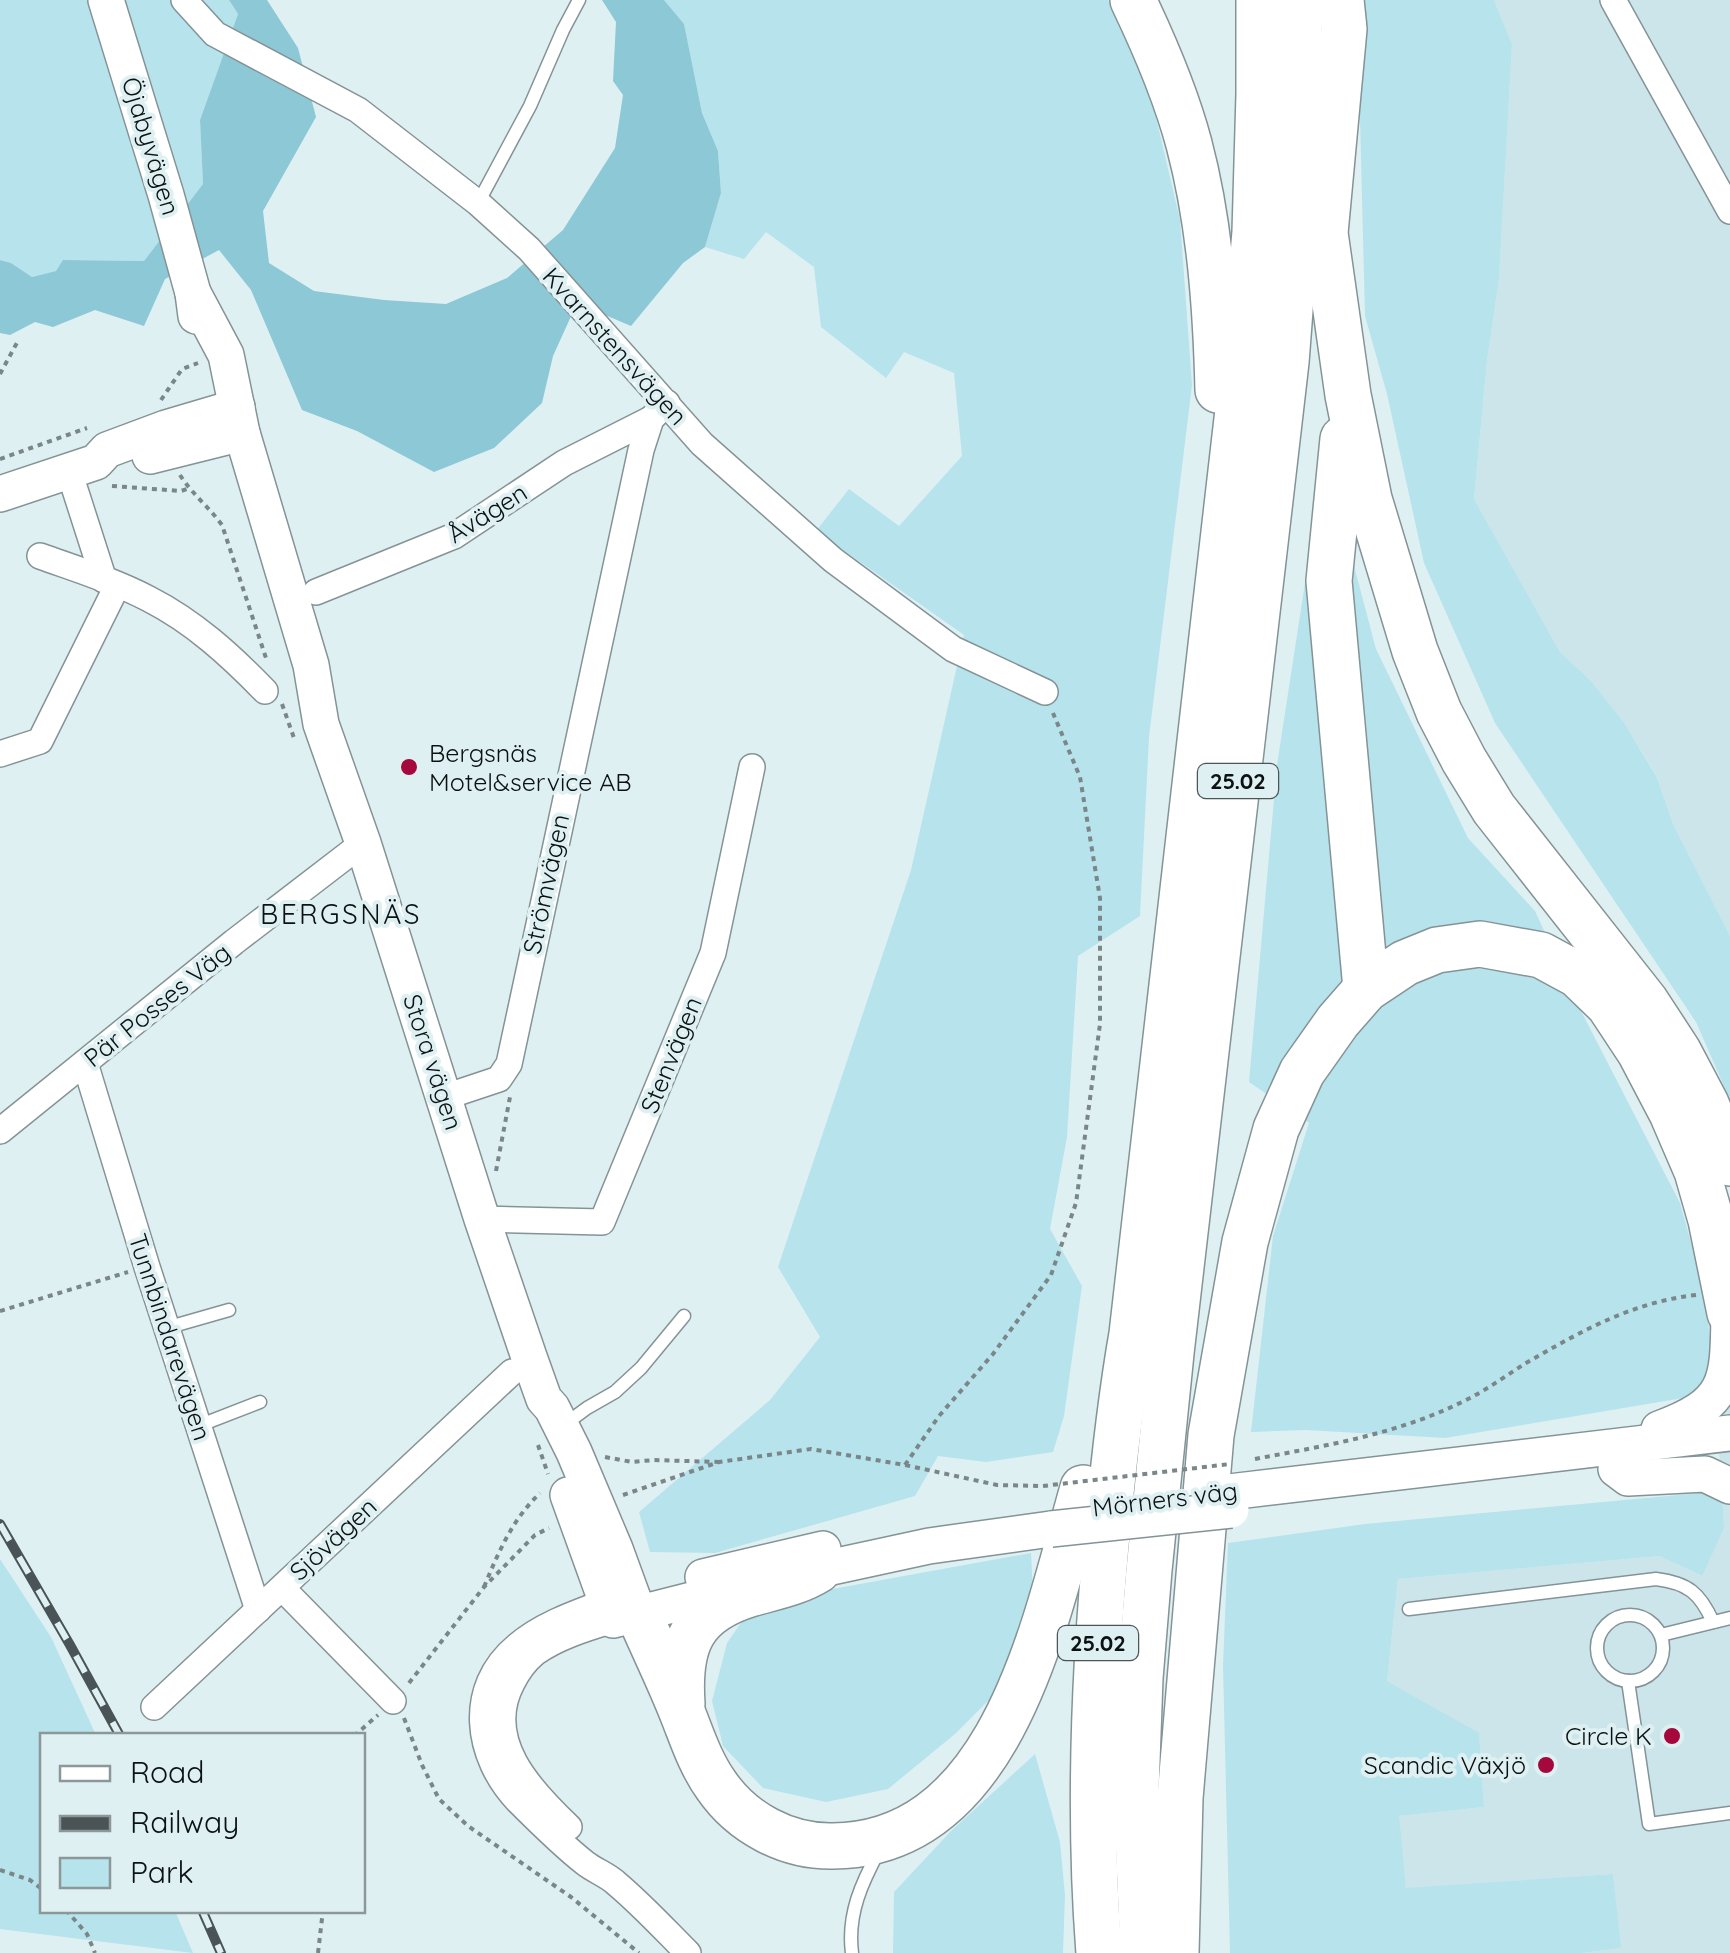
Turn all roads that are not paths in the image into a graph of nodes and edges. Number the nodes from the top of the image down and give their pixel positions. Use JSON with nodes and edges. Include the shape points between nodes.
{"nodes":[{"id":1,"x":106,"y":0,"type":"edge"},
{"id":2,"x":184,"y":0,"type":"edge"},
{"id":3,"x":579,"y":0,"type":"edge"},
{"id":4,"x":1133,"y":0,"type":"edge"},
{"id":5,"x":1259,"y":0,"type":"edge"},
{"id":6,"x":1298,"y":0,"type":"edge"},
{"id":7,"x":1341,"y":0,"type":"edge"},
{"id":8,"x":1614,"y":0,"type":"edge"},
{"id":9,"x":478,"y":202,"type":"junction"},
{"id":10,"x":1730,"y":211,"type":"edge"},
{"id":11,"x":193,"y":294,"type":"junction"},
{"id":12,"x":1348,"y":395,"type":"junction"},
{"id":13,"x":659,"y":411,"type":"junction"},
{"id":14,"x":228,"y":423,"type":"junction"},
{"id":15,"x":83,"y":466,"type":"junction"},
{"id":16,"x":0,"y":494,"type":"edge"},
{"id":17,"x":40,"y":556,"type":"dead end"},
{"id":18,"x":1220,"y":568,"type":"junction"},
{"id":19,"x":111,"y":583,"type":"junction"},
{"id":20,"x":316,"y":592,"type":"dead end"},
{"id":21,"x":272,"y":689,"type":"road end"},
{"id":22,"x":1045,"y":692,"type":"road end"},
{"id":23,"x":0,"y":754,"type":"edge"},
{"id":24,"x":752,"y":767,"type":"dead end"},
{"id":25,"x":363,"y":842,"type":"junction"},
{"id":26,"x":1366,"y":989,"type":"junction"},
{"id":27,"x":85,"y":1063,"type":"junction"},
{"id":28,"x":444,"y":1098,"type":"junction"},
{"id":29,"x":0,"y":1131,"type":"edge"},
{"id":30,"x":1730,"y":1163,"type":"edge"},
{"id":31,"x":482,"y":1219,"type":"junction"},
{"id":32,"x":1723,"y":1306,"type":"edge"},
{"id":33,"x":229,"y":1310,"type":"dead end"},
{"id":34,"x":684,"y":1316,"type":"dead end"},
{"id":35,"x":166,"y":1328,"type":"junction"},
{"id":36,"x":1132,"y":1334,"type":"junction"},
{"id":37,"x":512,"y":1372,"type":"dead end"},
{"id":38,"x":260,"y":1402,"type":"dead end"},
{"id":39,"x":548,"y":1423,"type":"junction"},
{"id":40,"x":198,"y":1426,"type":"junction"},
{"id":41,"x":1730,"y":1432,"type":"edge"},
{"id":42,"x":1730,"y":1456,"type":"edge"},
{"id":43,"x":1616,"y":1457,"type":"junction"},
{"id":44,"x":1730,"y":1486,"type":"edge"},
{"id":45,"x":1048,"y":1510,"type":"junction"},
{"id":46,"x":818,"y":1570,"type":"junction"},
{"id":47,"x":282,"y":1588,"type":"junction"},
{"id":48,"x":622,"y":1607,"type":"junction"},
{"id":49,"x":258,"y":1610,"type":"junction"},
{"id":50,"x":1409,"y":1610,"type":"dead end"},
{"id":51,"x":1730,"y":1618,"type":"edge"},
{"id":52,"x":1713,"y":1622,"type":"junction"},
{"id":53,"x":1661,"y":1635,"type":"junction"},
{"id":54,"x":1628,"y":1681,"type":"junction"},
{"id":55,"x":393,"y":1701,"type":"road end"},
{"id":56,"x":154,"y":1707,"type":"dead end"},
{"id":57,"x":684,"y":1716,"type":"junction"},
{"id":58,"x":1730,"y":1813,"type":"edge"},
{"id":59,"x":886,"y":1838,"type":"junction"},
{"id":60,"x":688,"y":1953,"type":"edge"},
{"id":61,"x":852,"y":1953,"type":"edge"},
{"id":62,"x":1099,"y":1953,"type":"edge"},
{"id":63,"x":1143,"y":1953,"type":"edge"},
{"id":64,"x":1176,"y":1953,"type":"edge"}],
"edges":[{"from":1,"to":11,"type":"street","name":"Öjabyvägen"},
{"from":2,"to":9,"type":"street","name":"Kvarnstensvägen","via":[[215,34],[358,110]]},
{"from":3,"to":9,"type":"lane"},
{"from":4,"to":18,"type":"highway","via":[[1189,145],[1203,219],[1217,368]]},
{"from":5,"to":18,"type":"highway","number":"25.02","via":[[1255,232]]},
{"from":6,"to":63,"type":"highway","number":"25.02","via":[[1300,143],[1286,362],[1140,1678],[1136,1790]]},
{"from":7,"to":12,"type":"highway","via":[[1325,233]]},
{"from":8,"to":10,"type":"street"},
{"from":9,"to":13,"type":"street","name":"Kvarnstensvägen","via":[[580,305]]},
{"from":11,"to":14,"type":"street","name":"Öjabyvägen","via":[[203,362]]},
{"from":11,"to":14,"type":"street","name":"Öjabyvägen","via":[[226,355]]},
{"from":12,"to":26,"type":"highway","via":[[1328,580]]},
{"from":12,"to":30,"type":"highway","via":[[1369,499],[1439,712],[1494,809],[1678,1051]]},
{"from":13,"to":20,"type":"street","name":"Åvägen","via":[[564,463],[454,536]]},
{"from":13,"to":22,"type":"street","name":"Kvarnstensvägen","via":[[833,560],[953,650]]},
{"from":13,"to":28,"type":"street","name":"Strömvägen","via":[[641,450],[508,1064],[499,1079]]},
{"from":14,"to":15,"type":"street","via":[[107,450]]},
{"from":14,"to":25,"type":"street","name":"Stora vägen","via":[[311,666],[308,732]]},
{"from":15,"to":16,"type":"street"},
{"from":15,"to":19,"type":"street"},
{"from":17,"to":19,"type":"street"},
{"from":18,"to":36,"type":"highway","number":"25.02"},
{"from":19,"to":21,"type":"street","via":[[198,629]]},
{"from":19,"to":23,"type":"street","via":[[40,741]]},
{"from":24,"to":31,"type":"street","name":"Stenvägen","via":[[713,953],[602,1222]]},
{"from":25,"to":27,"type":"street","name":"Pär Posses Väg"},
{"from":25,"to":28,"type":"street","name":"Stora vägen"},
{"from":26,"to":32,"type":"highway","via":[[1404,962],[1480,944],[1541,955],[1578,975],[1609,1005],[1672,1113],[1715,1236]]},
{"from":26,"to":64,"type":"highway","via":[[1302,1072],[1276,1129],[1245,1242],[1211,1435],[1180,1798]]},
{"from":27,"to":29,"type":"street","name":"Pär Posses Väg"},
{"from":27,"to":35,"type":"street","name":"Tunnbindarevägen"},
{"from":28,"to":31,"type":"street","name":"Stora vägen"},
{"from":31,"to":39,"type":"street","name":"Stora vägen"},
{"from":32,"to":43,"type":"street","via":[[1727,1367],[1707,1406]]},
{"from":33,"to":35,"type":"lane"},
{"from":34,"to":39,"type":"lane","via":[[615,1392]]},
{"from":35,"to":40,"type":"street","name":"Tunnbindarevägen"},
{"from":36,"to":59,"type":"highway","via":[[1018,1695],[979,1765],[948,1800]]},
{"from":36,"to":62,"type":"highway","number":"25.02","via":[[1096,1657]]},
{"from":37,"to":47,"type":"street","name":"Sjövägen"},
{"from":38,"to":40,"type":"lane"},
{"from":39,"to":48,"type":"street","name":"Stora vägen","via":[[615,1549]]},
{"from":40,"to":49,"type":"street","name":"Tunnbindarevägen"},
{"from":41,"to":43,"type":"street","name":"Mörners väg"},
{"from":42,"to":43,"type":"street","name":"Mörners väg"},
{"from":43,"to":44,"type":"street","via":[[1628,1478],[1705,1474]]},
{"from":43,"to":45,"type":"street","name":"Mörners väg"},
{"from":45,"to":46,"type":"street","name":"Mörners väg","via":[[930,1546]]},
{"from":45,"to":48,"type":"street","name":"Mörners väg","via":[[800,1554]]},
{"from":46,"to":48,"type":"street","name":"Mörners väg"},
{"from":46,"to":57,"type":"highway","via":[[702,1619],[684,1654]]},
{"from":47,"to":49,"type":"street","name":"Sjövägen"},
{"from":47,"to":55,"type":"street"},
{"from":48,"to":57,"type":"highway"},
{"from":48,"to":60,"type":"street","via":[[567,1617],[510,1652],[488,1686],[482,1727],[495,1771],[517,1800],[587,1865],[614,1880]]},
{"from":49,"to":56,"type":"street","name":"Sjövägen"},
{"from":50,"to":52,"type":"lane","via":[[1656,1579],[1688,1588]]},
{"from":51,"to":52,"type":"lane"},
{"from":52,"to":53,"type":"lane"},
{"from":53,"to":54,"type":"lane","via":[[1657,1667]]},
{"from":53,"to":54,"type":"lane","via":[[1638,1615],[1614,1618],[1602,1628],[1598,1658],[1613,1676]]},
{"from":54,"to":58,"type":"lane","via":[[1648,1824]]},
{"from":57,"to":59,"type":"highway","via":[[717,1786],[760,1826],[817,1846]]},
{"from":59,"to":61,"type":"lane","via":[[853,1908]]}]}
